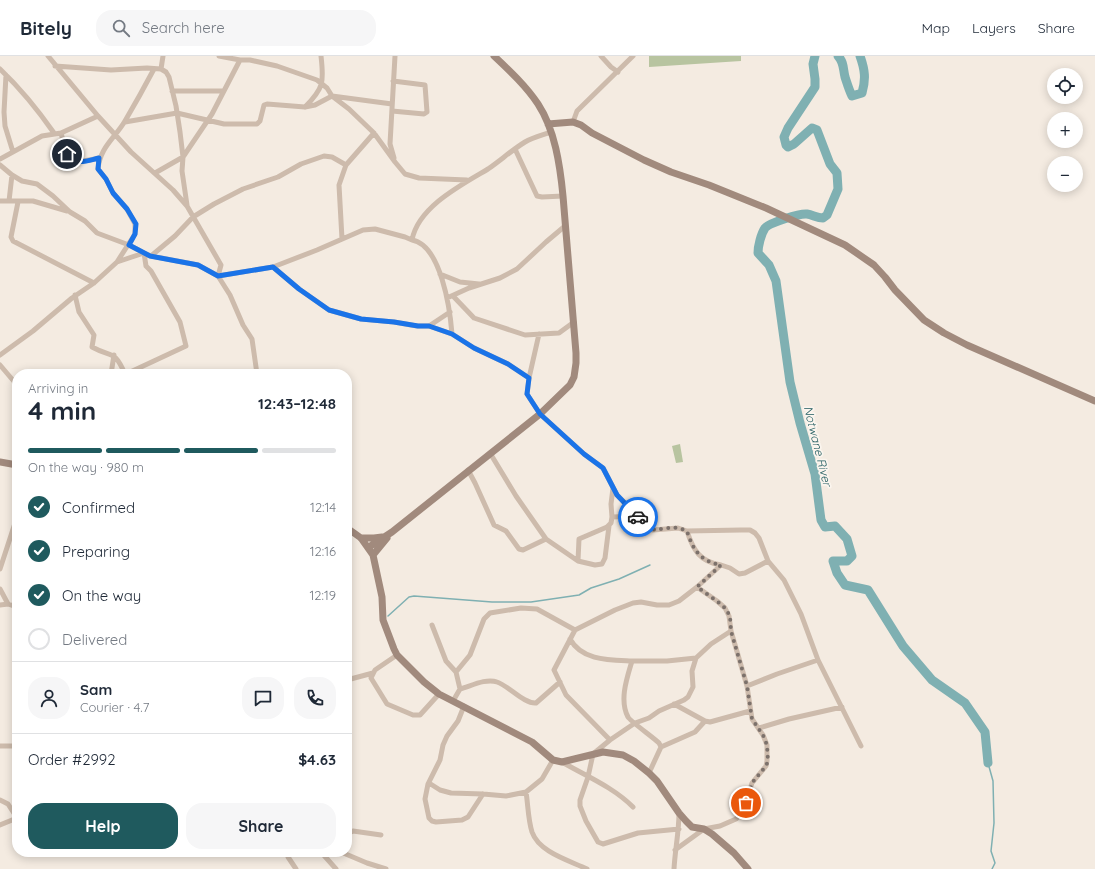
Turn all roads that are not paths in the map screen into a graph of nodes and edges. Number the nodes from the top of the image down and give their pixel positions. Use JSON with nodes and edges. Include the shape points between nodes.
{"nodes":[{"id":1,"x":48,"y":56,"type":"edge"},
{"id":2,"x":163,"y":56,"type":"edge"},
{"id":3,"x":219,"y":56,"type":"edge"},
{"id":4,"x":321,"y":56,"type":"edge"},
{"id":5,"x":395,"y":56,"type":"edge"},
{"id":6,"x":494,"y":56,"type":"edge"},
{"id":7,"x":601,"y":56,"type":"edge"},
{"id":8,"x":633,"y":56,"type":"edge"},
{"id":9,"x":240,"y":60,"type":"junction"},
{"id":10,"x":56,"y":66,"type":"junction"},
{"id":11,"x":0,"y":69,"type":"edge"},
{"id":12,"x":154,"y":69,"type":"junction"},
{"id":13,"x":161,"y":69,"type":"junction"},
{"id":14,"x":618,"y":72,"type":"junction"},
{"id":15,"x":6,"y":75,"type":"junction"},
{"id":16,"x":393,"y":81,"type":"junction"},
{"id":17,"x":322,"y":84,"type":"junction"},
{"id":18,"x":172,"y":91,"type":"junction"},
{"id":19,"x":223,"y":91,"type":"junction"},
{"id":20,"x":332,"y":96,"type":"junction"},
{"id":21,"x":392,"y":104,"type":"junction"},
{"id":22,"x":305,"y":107,"type":"junction"},
{"id":23,"x":392,"y":111,"type":"junction"},
{"id":24,"x":177,"y":113,"type":"junction"},
{"id":25,"x":98,"y":116,"type":"junction"},
{"id":26,"x":208,"y":121,"type":"junction"},
{"id":27,"x":125,"y":122,"type":"junction"},
{"id":28,"x":573,"y":122,"type":"junction"},
{"id":29,"x":548,"y":124,"type":"junction"},
{"id":30,"x":61,"y":132,"type":"junction"},
{"id":31,"x":551,"y":132,"type":"junction"},
{"id":32,"x":374,"y":133,"type":"junction"},
{"id":33,"x":54,"y":134,"type":"junction"},
{"id":34,"x":115,"y":134,"type":"junction"},
{"id":35,"x":515,"y":150,"type":"junction"},
{"id":36,"x":13,"y":152,"type":"junction"},
{"id":37,"x":183,"y":157,"type":"junction"},
{"id":38,"x":99,"y":158,"type":"junction"},
{"id":39,"x":0,"y":159,"type":"edge"},
{"id":40,"x":395,"y":162,"type":"junction"},
{"id":41,"x":0,"y":165,"type":"edge"},
{"id":42,"x":346,"y":165,"type":"junction"},
{"id":43,"x":155,"y":173,"type":"junction"},
{"id":44,"x":12,"y":175,"type":"junction"},
{"id":45,"x":467,"y":180,"type":"junction"},
{"id":46,"x":563,"y":196,"type":"junction"},
{"id":47,"x":0,"y":201,"type":"edge"},
{"id":48,"x":9,"y":201,"type":"junction"},
{"id":49,"x":18,"y":202,"type":"junction"},
{"id":50,"x":187,"y":206,"type":"junction"},
{"id":51,"x":70,"y":212,"type":"junction"},
{"id":52,"x":193,"y":217,"type":"junction"},
{"id":53,"x":565,"y":226,"type":"junction"},
{"id":54,"x":342,"y":239,"type":"junction"},
{"id":55,"x":412,"y":240,"type":"junction"},
{"id":56,"x":129,"y":245,"type":"junction"},
{"id":57,"x":144,"y":253,"type":"junction"},
{"id":58,"x":150,"y":256,"type":"junction"},
{"id":59,"x":117,"y":262,"type":"junction"},
{"id":60,"x":273,"y":267,"type":"junction"},
{"id":61,"x":440,"y":274,"type":"junction"},
{"id":62,"x":218,"y":276,"type":"junction"},
{"id":63,"x":94,"y":283,"type":"junction"},
{"id":64,"x":482,"y":284,"type":"junction"},
{"id":65,"x":75,"y":295,"type":"junction"},
{"id":66,"x":453,"y":296,"type":"junction"},
{"id":67,"x":447,"y":298,"type":"junction"},
{"id":68,"x":450,"y":312,"type":"junction"},
{"id":69,"x":574,"y":322,"type":"junction"},
{"id":70,"x":429,"y":326,"type":"junction"},
{"id":71,"x":452,"y":334,"type":"junction"},
{"id":72,"x":539,"y":334,"type":"junction"},
{"id":73,"x":0,"y":355,"type":"edge"},
{"id":74,"x":114,"y":355,"type":"junction"},
{"id":75,"x":0,"y":365,"type":"edge"},
{"id":76,"x":112,"y":369,"type":"edge"},
{"id":77,"x":123,"y":369,"type":"edge"},
{"id":78,"x":136,"y":369,"type":"edge"},
{"id":79,"x":256,"y":369,"type":"edge"},
{"id":80,"x":529,"y":378,"type":"junction"},
{"id":81,"x":12,"y":379,"type":"edge"},
{"id":82,"x":1095,"y":401,"type":"edge"},
{"id":83,"x":540,"y":414,"type":"junction"},
{"id":84,"x":490,"y":453,"type":"junction"},
{"id":85,"x":0,"y":462,"type":"edge"},
{"id":86,"x":12,"y":464,"type":"edge"},
{"id":87,"x":468,"y":470,"type":"junction"},
{"id":88,"x":613,"y":488,"type":"junction"},
{"id":89,"x":638,"y":516,"type":"junction"},
{"id":90,"x":612,"y":517,"type":"junction"},
{"id":91,"x":609,"y":526,"type":"junction"},
{"id":92,"x":687,"y":531,"type":"junction"},
{"id":93,"x":12,"y":532,"type":"edge"},
{"id":94,"x":352,"y":532,"type":"edge"},
{"id":95,"x":389,"y":534,"type":"junction"},
{"id":96,"x":360,"y":538,"type":"junction"},
{"id":97,"x":546,"y":539,"type":"junction"},
{"id":98,"x":368,"y":547,"type":"junction"},
{"id":99,"x":373,"y":555,"type":"junction"},
{"id":100,"x":578,"y":561,"type":"junction"},
{"id":101,"x":768,"y":561,"type":"junction"},
{"id":102,"x":721,"y":565,"type":"junction"},
{"id":103,"x":0,"y":569,"type":"edge"},
{"id":104,"x":697,"y":587,"type":"junction"},
{"id":105,"x":0,"y":589,"type":"edge"},
{"id":106,"x":8,"y":604,"type":"junction"},
{"id":107,"x":0,"y":605,"type":"edge"},
{"id":108,"x":12,"y":605,"type":"edge"},
{"id":109,"x":432,"y":625,"type":"dead end"},
{"id":110,"x":575,"y":630,"type":"junction"},
{"id":111,"x":731,"y":631,"type":"junction"},
{"id":112,"x":570,"y":639,"type":"junction"},
{"id":113,"x":397,"y":655,"type":"junction"},
{"id":114,"x":696,"y":658,"type":"junction"},
{"id":115,"x":818,"y":660,"type":"junction"},
{"id":116,"x":632,"y":662,"type":"junction"},
{"id":117,"x":456,"y":672,"type":"junction"},
{"id":118,"x":373,"y":673,"type":"junction"},
{"id":119,"x":352,"y":679,"type":"edge"},
{"id":120,"x":560,"y":682,"type":"junction"},
{"id":121,"x":747,"y":686,"type":"junction"},
{"id":122,"x":460,"y":689,"type":"junction"},
{"id":123,"x":438,"y":694,"type":"junction"},
{"id":124,"x":453,"y":701,"type":"junction"},
{"id":125,"x":674,"y":704,"type":"junction"},
{"id":126,"x":464,"y":706,"type":"junction"},
{"id":127,"x":842,"y":707,"type":"junction"},
{"id":128,"x":750,"y":711,"type":"junction"},
{"id":129,"x":705,"y":721,"type":"junction"},
{"id":130,"x":635,"y":723,"type":"junction"},
{"id":131,"x":759,"y":728,"type":"junction"},
{"id":132,"x":610,"y":740,"type":"junction"},
{"id":133,"x":0,"y":746,"type":"edge"},
{"id":134,"x":12,"y":746,"type":"edge"},
{"id":135,"x":862,"y":746,"type":"dead end"},
{"id":136,"x":661,"y":747,"type":"junction"},
{"id":137,"x":593,"y":754,"type":"junction"},
{"id":138,"x":553,"y":760,"type":"junction"},
{"id":139,"x":562,"y":762,"type":"junction"},
{"id":140,"x":649,"y":773,"type":"junction"},
{"id":141,"x":588,"y":777,"type":"junction"},
{"id":142,"x":429,"y":783,"type":"junction"},
{"id":143,"x":526,"y":792,"type":"junction"},
{"id":144,"x":483,"y":794,"type":"junction"},
{"id":145,"x":0,"y":800,"type":"edge"},
{"id":146,"x":633,"y":807,"type":"dead end"},
{"id":147,"x":12,"y":810,"type":"edge"},
{"id":148,"x":679,"y":814,"type":"junction"},
{"id":149,"x":12,"y":820,"type":"edge"},
{"id":150,"x":0,"y":825,"type":"edge"},
{"id":151,"x":679,"y":829,"type":"junction"},
{"id":152,"x":704,"y":829,"type":"junction"},
{"id":153,"x":352,"y":832,"type":"edge"},
{"id":154,"x":381,"y":835,"type":"dead end"},
{"id":155,"x":675,"y":850,"type":"junction"},
{"id":156,"x":288,"y":857,"type":"edge"},
{"id":157,"x":325,"y":857,"type":"edge"},
{"id":158,"x":352,"y":857,"type":"edge"},
{"id":159,"x":296,"y":869,"type":"edge"},
{"id":160,"x":336,"y":869,"type":"edge"},
{"id":161,"x":386,"y":869,"type":"edge"},
{"id":162,"x":587,"y":869,"type":"edge"},
{"id":163,"x":674,"y":869,"type":"edge"},
{"id":164,"x":748,"y":869,"type":"edge"}],
"edges":[{"from":1,"to":10,"type":"street"},
{"from":2,"to":13,"type":"street"},
{"from":3,"to":9,"type":"street"},
{"from":4,"to":17,"type":"street"},
{"from":5,"to":16,"type":"street"},
{"from":6,"to":29,"type":"street","via":[[521,82],[539,105]]},
{"from":7,"to":14,"type":"street"},
{"from":8,"to":14,"type":"street"},
{"from":9,"to":17,"type":"street","via":[[277,66]]},
{"from":9,"to":19,"type":"street"},
{"from":10,"to":12,"type":"street","via":[[111,70]]},
{"from":10,"to":25,"type":"street"},
{"from":11,"to":15,"type":"street"},
{"from":12,"to":13,"type":"street"},
{"from":12,"to":27,"type":"street"},
{"from":13,"to":18,"type":"street","via":[[169,77]]},
{"from":14,"to":28,"type":"street","via":[[577,111]]},
{"from":15,"to":33,"type":"street"},
{"from":15,"to":36,"type":"street","via":[[5,126]]},
{"from":16,"to":21,"type":"street"},
{"from":16,"to":23,"type":"street","via":[[425,85],[427,112],[424,114]]},
{"from":17,"to":20,"type":"street"},
{"from":17,"to":22,"type":"street"},
{"from":18,"to":19,"type":"street"},
{"from":18,"to":24,"type":"street"},
{"from":19,"to":26,"type":"street"},
{"from":20,"to":21,"type":"street"},
{"from":20,"to":22,"type":"street"},
{"from":20,"to":32,"type":"street"},
{"from":21,"to":23,"type":"street"},
{"from":22,"to":26,"type":"street","via":[[264,105],[257,124],[224,124]]},
{"from":23,"to":40,"type":"street","via":[[390,144]]},
{"from":24,"to":26,"type":"street"},
{"from":24,"to":27,"type":"street"},
{"from":24,"to":37,"type":"street"},
{"from":25,"to":30,"type":"street"},
{"from":25,"to":34,"type":"street"},
{"from":26,"to":37,"type":"street"},
{"from":27,"to":34,"type":"street"},
{"from":28,"to":29,"type":"street"},
{"from":28,"to":82,"type":"street","via":[[644,160],[766,208],[845,245],[874,265],[924,320],[944,333]]},
{"from":29,"to":31,"type":"street"},
{"from":30,"to":33,"type":"street"},
{"from":30,"to":38,"type":"street","via":[[67,154],[72,160],[80,162]]},
{"from":31,"to":35,"type":"street","via":[[527,141]]},
{"from":31,"to":46,"type":"street"},
{"from":32,"to":40,"type":"street"},
{"from":32,"to":42,"type":"street"},
{"from":33,"to":36,"type":"street","via":[[42,136]]},
{"from":34,"to":38,"type":"street"},
{"from":34,"to":43,"type":"street"},
{"from":35,"to":45,"type":"street"},
{"from":35,"to":46,"type":"street","via":[[537,196]]},
{"from":36,"to":39,"type":"street"},
{"from":37,"to":43,"type":"street"},
{"from":37,"to":50,"type":"street","via":[[182,171]]},
{"from":38,"to":56,"type":"street","via":[[98,169],[136,224],[135,234]]},
{"from":40,"to":45,"type":"street","via":[[405,174],[419,178]]},
{"from":41,"to":44,"type":"street"},
{"from":42,"to":52,"type":"street","via":[[332,157],[324,156],[301,164],[278,177],[243,189]]},
{"from":42,"to":54,"type":"street","via":[[339,185]]},
{"from":43,"to":50,"type":"street"},
{"from":44,"to":48,"type":"street"},
{"from":44,"to":51,"type":"street","via":[[22,181],[36,184]]},
{"from":45,"to":55,"type":"street","via":[[423,216]]},
{"from":46,"to":53,"type":"street"},
{"from":47,"to":48,"type":"street"},
{"from":48,"to":49,"type":"street"},
{"from":49,"to":51,"type":"street","via":[[33,201]]},
{"from":49,"to":63,"type":"street","via":[[11,237],[13,241]]},
{"from":50,"to":52,"type":"street"},
{"from":51,"to":56,"type":"street","via":[[86,221],[97,233]]},
{"from":52,"to":58,"type":"street"},
{"from":52,"to":62,"type":"street","via":[[220,265]]},
{"from":53,"to":64,"type":"street","via":[[518,269]]},
{"from":53,"to":69,"type":"street"},
{"from":54,"to":55,"type":"street","via":[[363,230],[375,229]]},
{"from":54,"to":60,"type":"street"},
{"from":55,"to":61,"type":"street","via":[[424,246]]},
{"from":56,"to":57,"type":"street"},
{"from":56,"to":59,"type":"street"},
{"from":57,"to":58,"type":"street"},
{"from":57,"to":59,"type":"street"},
{"from":57,"to":78,"type":"street","via":[[146,266],[180,322],[186,346]]},
{"from":58,"to":62,"type":"street","via":[[198,265]]},
{"from":59,"to":63,"type":"street"},
{"from":60,"to":62,"type":"street"},
{"from":60,"to":70,"type":"street","via":[[329,310],[361,319]]},
{"from":61,"to":64,"type":"street","via":[[460,282]]},
{"from":61,"to":67,"type":"street"},
{"from":62,"to":79,"type":"street","via":[[252,339]]},
{"from":63,"to":65,"type":"street"},
{"from":64,"to":66,"type":"street"},
{"from":65,"to":73,"type":"street"},
{"from":65,"to":74,"type":"street","via":[[79,312],[94,335],[92,347]]},
{"from":66,"to":67,"type":"street"},
{"from":66,"to":72,"type":"street","via":[[474,318],[525,336]]},
{"from":67,"to":68,"type":"street"},
{"from":68,"to":70,"type":"street"},
{"from":68,"to":71,"type":"street"},
{"from":69,"to":72,"type":"street","via":[[559,333]]},
{"from":69,"to":83,"type":"street","via":[[574,377],[570,385]]},
{"from":70,"to":71,"type":"street"},
{"from":71,"to":80,"type":"street"},
{"from":72,"to":80,"type":"street"},
{"from":74,"to":76,"type":"street"},
{"from":74,"to":77,"type":"street"},
{"from":75,"to":81,"type":"street"},
{"from":80,"to":83,"type":"street","via":[[527,394]]},
{"from":83,"to":84,"type":"street"},
{"from":83,"to":88,"type":"street","via":[[603,468]]},
{"from":84,"to":87,"type":"street"},
{"from":84,"to":97,"type":"street"},
{"from":85,"to":86,"type":"street"},
{"from":87,"to":95,"type":"street"},
{"from":87,"to":97,"type":"street","via":[[494,525],[506,531],[519,549],[523,550]]},
{"from":88,"to":89,"type":"street"},
{"from":88,"to":90,"type":"street"},
{"from":89,"to":90,"type":"street"},
{"from":89,"to":92,"type":"street","via":[[646,528],[678,528]]},
{"from":90,"to":91,"type":"street"},
{"from":91,"to":100,"type":"street","via":[[579,539]]},
{"from":91,"to":100,"type":"street","via":[[602,564]]},
{"from":92,"to":101,"type":"street","via":[[750,530],[759,538]]},
{"from":92,"to":102,"type":"street","via":[[696,552],[709,562]]},
{"from":93,"to":103,"type":"street"},
{"from":94,"to":96,"type":"street"},
{"from":95,"to":96,"type":"street"},
{"from":95,"to":98,"type":"street"},
{"from":95,"to":99,"type":"street"},
{"from":96,"to":98,"type":"street"},
{"from":97,"to":100,"type":"street"},
{"from":98,"to":99,"type":"street"},
{"from":99,"to":113,"type":"street","via":[[382,597],[383,620]]},
{"from":101,"to":102,"type":"street","via":[[739,574]]},
{"from":101,"to":115,"type":"street","via":[[784,580],[801,614]]},
{"from":102,"to":104,"type":"street"},
{"from":104,"to":110,"type":"street","via":[[679,601],[669,605],[633,603]]},
{"from":104,"to":111,"type":"street","via":[[725,608],[730,616]]},
{"from":105,"to":106,"type":"street"},
{"from":106,"to":107,"type":"street"},
{"from":106,"to":108,"type":"street"},
{"from":109,"to":117,"type":"street","via":[[446,661]]},
{"from":110,"to":112,"type":"street"},
{"from":110,"to":117,"type":"street","via":[[537,609],[521,608],[490,612],[484,619],[470,655]]},
{"from":111,"to":114,"type":"street"},
{"from":111,"to":121,"type":"street"},
{"from":112,"to":116,"type":"street","via":[[574,646],[587,654],[601,659]]},
{"from":112,"to":120,"type":"street","via":[[555,668]]},
{"from":113,"to":118,"type":"street"},
{"from":113,"to":123,"type":"street"},
{"from":114,"to":116,"type":"street"},
{"from":114,"to":125,"type":"street","via":[[692,671],[691,692],[684,700]]},
{"from":115,"to":121,"type":"street"},
{"from":115,"to":127,"type":"street"},
{"from":116,"to":130,"type":"street","via":[[626,682],[625,700],[628,717]]},
{"from":117,"to":122,"type":"street"},
{"from":118,"to":119,"type":"street"},
{"from":118,"to":123,"type":"street","via":[[371,678],[387,704],[413,715],[420,715]]},
{"from":120,"to":122,"type":"street","via":[[533,704],[497,682],[483,682]]},
{"from":120,"to":132,"type":"street","via":[[571,701]]},
{"from":121,"to":128,"type":"street"},
{"from":122,"to":124,"type":"street"},
{"from":123,"to":124,"type":"street"},
{"from":124,"to":126,"type":"street"},
{"from":125,"to":129,"type":"street"},
{"from":125,"to":130,"type":"street"},
{"from":126,"to":138,"type":"street","via":[[532,742]]},
{"from":126,"to":142,"type":"street","via":[[458,721],[447,736],[440,760]]},
{"from":127,"to":131,"type":"street"},
{"from":127,"to":135,"type":"street"},
{"from":128,"to":129,"type":"street","via":[[713,722]]},
{"from":128,"to":131,"type":"street"},
{"from":129,"to":136,"type":"street","via":[[695,732]]},
{"from":130,"to":132,"type":"street"},
{"from":130,"to":136,"type":"street"},
{"from":131,"to":152,"type":"street","via":[[767,745],[768,761],[752,783],[743,811],[730,823]]},
{"from":132,"to":137,"type":"street"},
{"from":133,"to":134,"type":"street"},
{"from":136,"to":140,"type":"street"},
{"from":137,"to":139,"type":"street"},
{"from":137,"to":140,"type":"street","via":[[603,752],[624,755]]},
{"from":137,"to":141,"type":"street"},
{"from":138,"to":139,"type":"street"},
{"from":138,"to":143,"type":"street","via":[[542,779]]},
{"from":139,"to":141,"type":"street"},
{"from":140,"to":148,"type":"street"},
{"from":141,"to":146,"type":"street","via":[[623,797]]},
{"from":141,"to":151,"type":"street","via":[[580,806],[598,842],[608,844],[638,833]]},
{"from":142,"to":144,"type":"street","via":[[450,793]]},
{"from":142,"to":144,"type":"street","via":[[425,799],[426,810],[429,818],[436,822],[462,820],[468,817]]},
{"from":143,"to":144,"type":"street","via":[[506,796]]},
{"from":143,"to":162,"type":"street","via":[[532,830],[539,845]]},
{"from":145,"to":147,"type":"street","via":[[8,804]]},
{"from":148,"to":151,"type":"street"},
{"from":148,"to":152,"type":"street","via":[[692,827]]},
{"from":149,"to":150,"type":"street"},
{"from":151,"to":155,"type":"street"},
{"from":152,"to":155,"type":"street"},
{"from":152,"to":164,"type":"street","via":[[734,853]]},
{"from":153,"to":154,"type":"street"},
{"from":155,"to":163,"type":"street"},
{"from":156,"to":159,"type":"street"},
{"from":157,"to":160,"type":"street"},
{"from":158,"to":161,"type":"street"}]}
